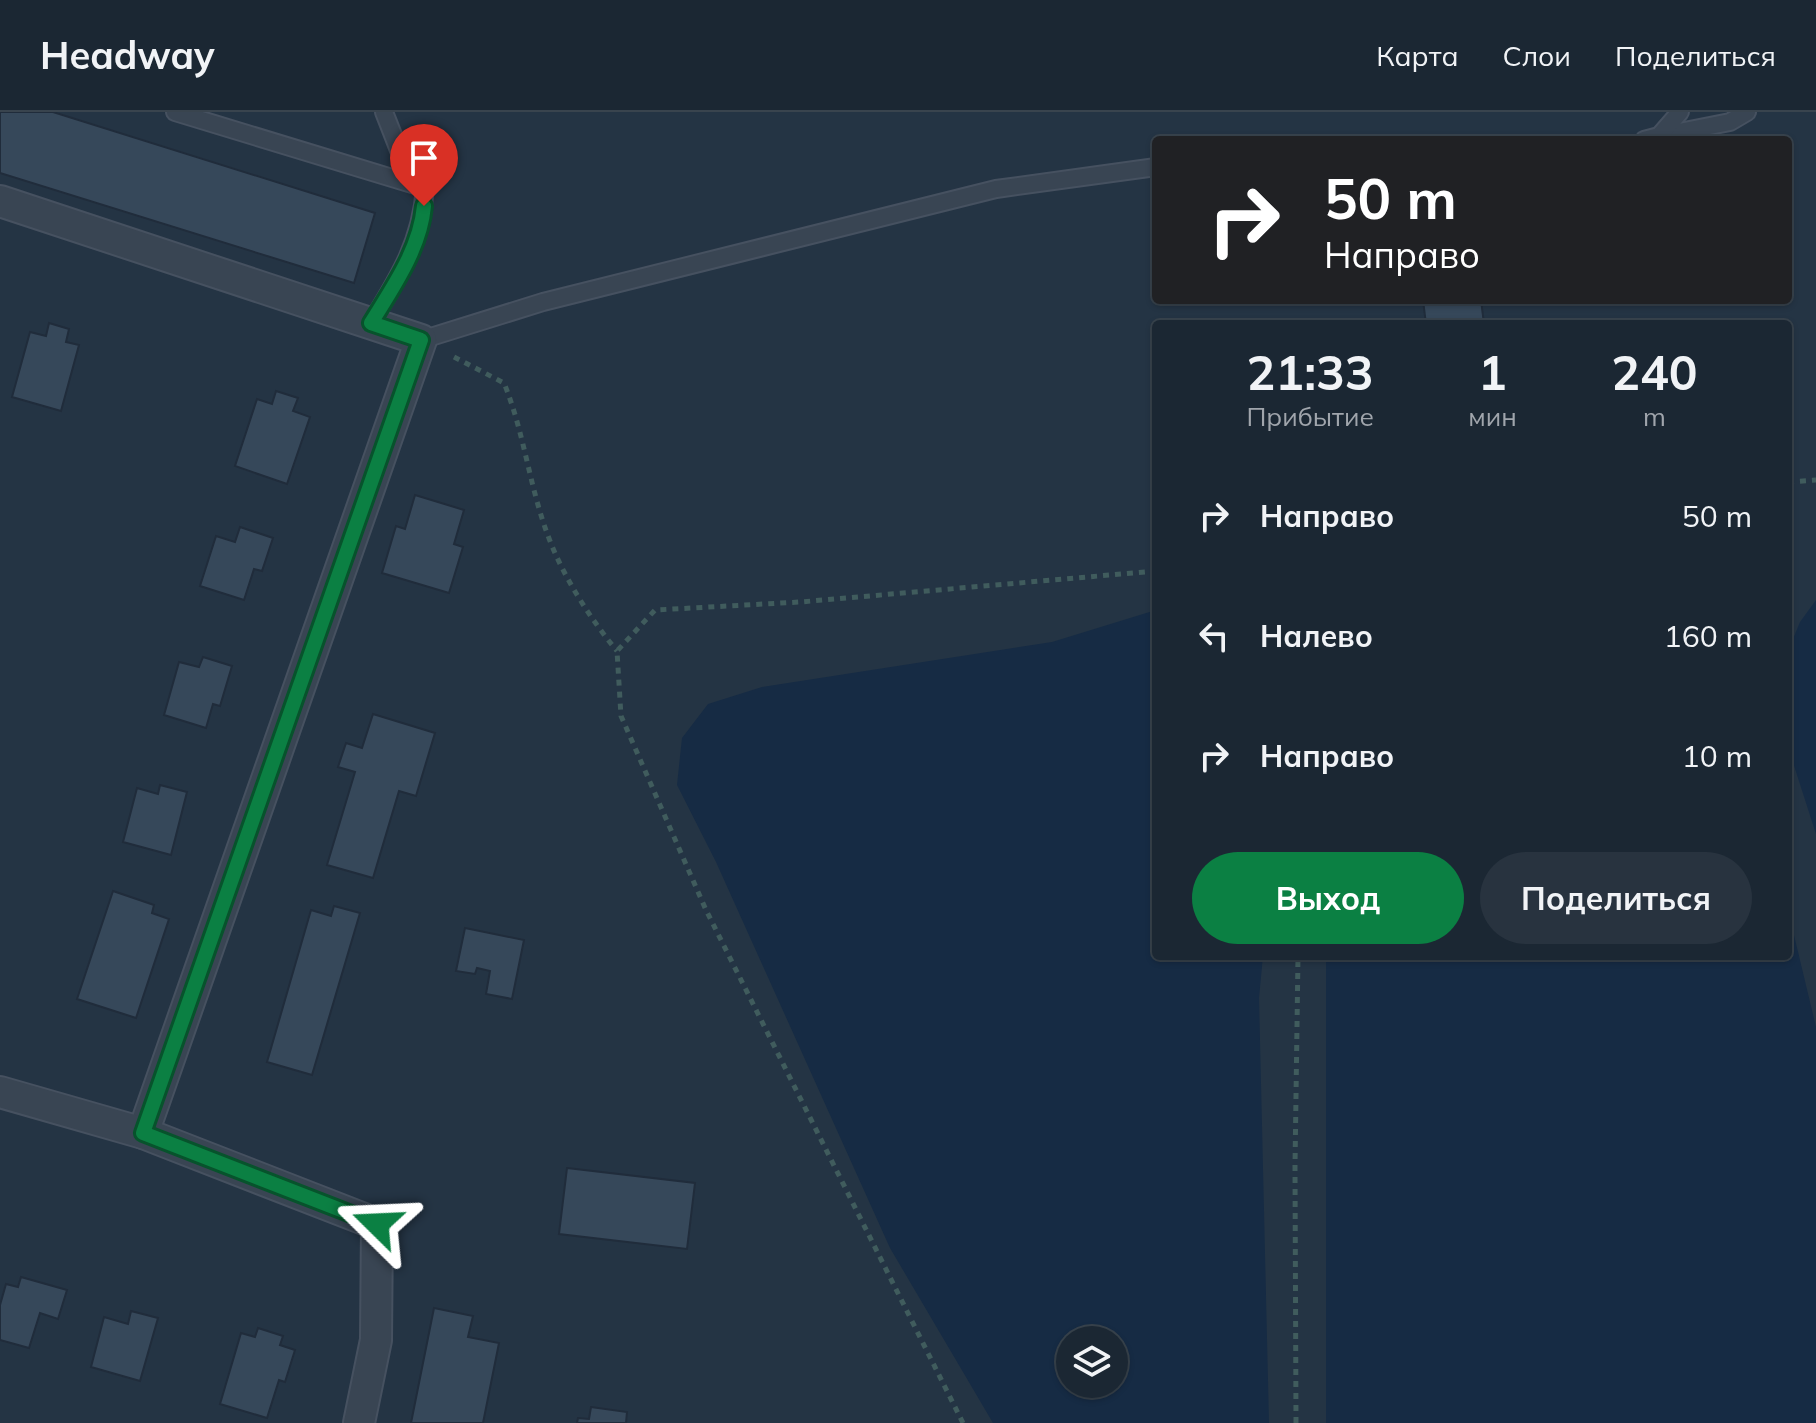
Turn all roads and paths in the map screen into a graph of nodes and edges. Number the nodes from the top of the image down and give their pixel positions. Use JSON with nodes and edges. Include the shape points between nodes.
{"nodes":[{"id":1,"x":175,"y":112,"type":"edge"},
{"id":2,"x":384,"y":112,"type":"edge"},
{"id":3,"x":1680,"y":112,"type":"edge"},
{"id":4,"x":1747,"y":112,"type":"edge"},
{"id":5,"x":1654,"y":136,"type":"edge"},
{"id":6,"x":1662,"y":136,"type":"edge"},
{"id":7,"x":1152,"y":168,"type":"edge"},
{"id":8,"x":425,"y":188,"type":"junction"},
{"id":9,"x":0,"y":201,"type":"edge"},
{"id":10,"x":371,"y":323,"type":"junction"},
{"id":11,"x":421,"y":340,"type":"junction"},
{"id":12,"x":1816,"y":480,"type":"edge"},
{"id":13,"x":1792,"y":482,"type":"edge"},
{"id":14,"x":1152,"y":571,"type":"edge"},
{"id":15,"x":617,"y":651,"type":"junction"},
{"id":16,"x":1298,"y":960,"type":"edge"},
{"id":17,"x":0,"y":1092,"type":"edge"},
{"id":18,"x":143,"y":1133,"type":"junction"},
{"id":19,"x":359,"y":1423,"type":"edge"},
{"id":20,"x":963,"y":1423,"type":"edge"},
{"id":21,"x":1296,"y":1423,"type":"edge"}],
"edges":[{"from":1,"to":8,"type":"lane"},
{"from":2,"to":8,"type":"lane","via":[[406,168]]},
{"from":3,"to":5,"type":"lane"},
{"from":4,"to":6,"type":"lane","via":[[1730,122]]},
{"from":7,"to":11,"type":"lane","via":[[996,189],[543,302]]},
{"from":8,"to":10,"type":"lane","via":[[422,224],[402,272]]},
{"from":9,"to":10,"type":"street"},
{"from":10,"to":11,"type":"street"},
{"from":11,"to":15,"type":"path","via":[[504,383],[547,534],[592,621]]},
{"from":11,"to":18,"type":"street"},
{"from":12,"to":13,"type":"path"},
{"from":14,"to":15,"type":"path","via":[[655,610]]},
{"from":15,"to":20,"type":"path","via":[[621,716],[706,910]]},
{"from":16,"to":21,"type":"path"},
{"from":17,"to":18,"type":"street"},
{"from":18,"to":19,"type":"street","via":[[377,1224],[376,1340]]}]}
